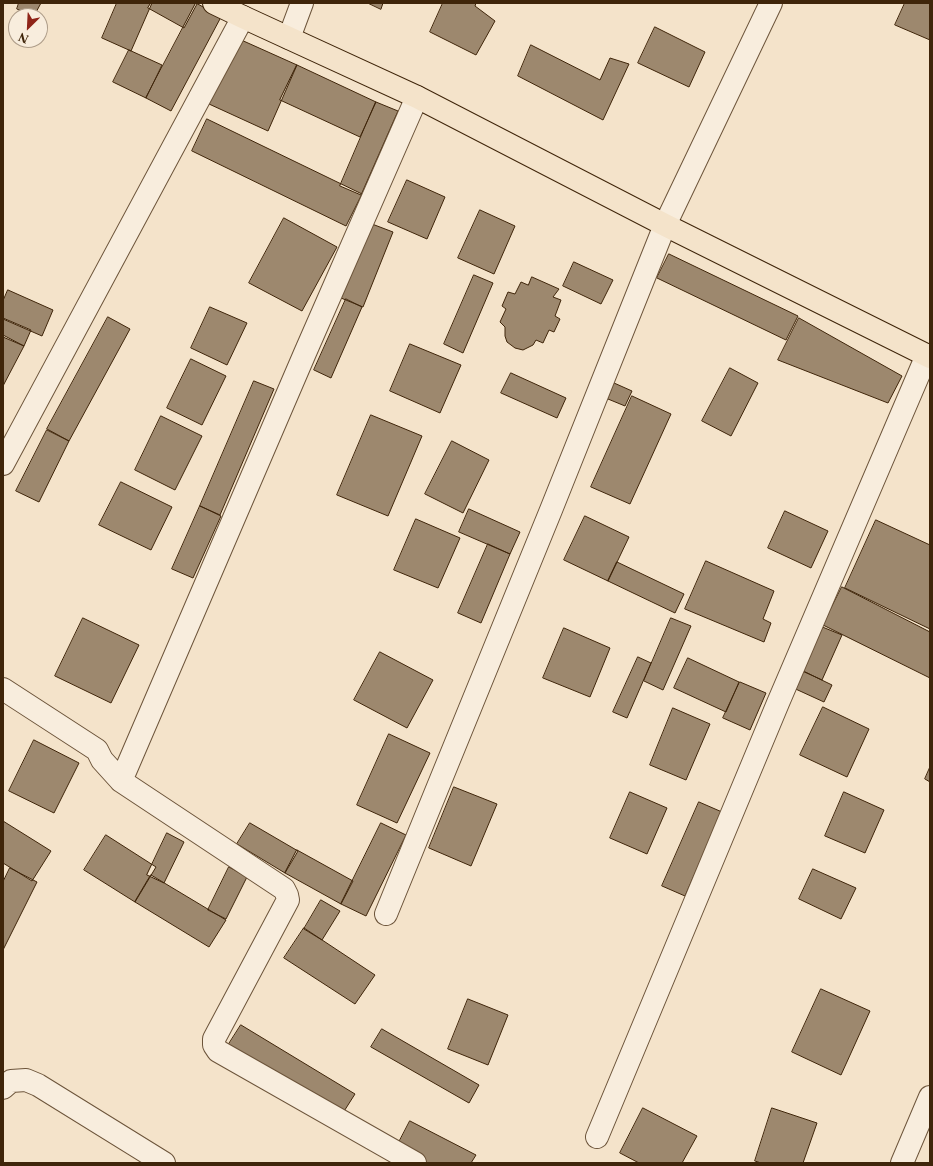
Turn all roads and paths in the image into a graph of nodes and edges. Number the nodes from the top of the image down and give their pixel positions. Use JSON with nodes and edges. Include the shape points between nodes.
{"nodes":[{"id":1,"x":214,"y":3,"type":"edge"},
{"id":2,"x":302,"y":3,"type":"edge"},
{"id":3,"x":771,"y":3,"type":"edge"},
{"id":4,"x":243,"y":17,"type":"junction"},
{"id":5,"x":289,"y":38,"type":"junction"},
{"id":6,"x":417,"y":97,"type":"junction"},
{"id":7,"x":665,"y":225,"type":"junction"},
{"id":8,"x":928,"y":356,"type":"edge"},
{"id":9,"x":3,"y":464,"type":"edge"},
{"id":10,"x":3,"y":689,"type":"edge"},
{"id":11,"x":121,"y":781,"type":"junction"},
{"id":12,"x":386,"y":914,"type":"dead end"},
{"id":13,"x":3,"y":1088,"type":"edge"},
{"id":14,"x":930,"y":1097,"type":"edge"},
{"id":15,"x":598,"y":1137,"type":"dead end"},
{"id":16,"x":164,"y":1163,"type":"edge"},
{"id":17,"x":415,"y":1163,"type":"edge"},
{"id":18,"x":902,"y":1163,"type":"edge"}],
"edges":[{"from":1,"to":4,"type":"main road"},
{"from":2,"to":5,"type":"street"},
{"from":3,"to":7,"type":"street"},
{"from":4,"to":5,"type":"main road"},
{"from":4,"to":9,"type":"street"},
{"from":5,"to":6,"type":"main road"},
{"from":6,"to":7,"type":"main road"},
{"from":6,"to":11,"type":"street"},
{"from":7,"to":8,"type":"main road"},
{"from":7,"to":12,"type":"street"},
{"from":8,"to":15,"type":"street","via":[[778,703]]},
{"from":10,"to":11,"type":"street","via":[[97,750],[102,760]]},
{"from":11,"to":17,"type":"street","via":[[284,889],[287,895],[288,900],[214,1039],[218,1051]]},
{"from":13,"to":16,"type":"street","via":[[11,1081],[26,1080],[38,1085]]},
{"from":14,"to":18,"type":"street"}]}
